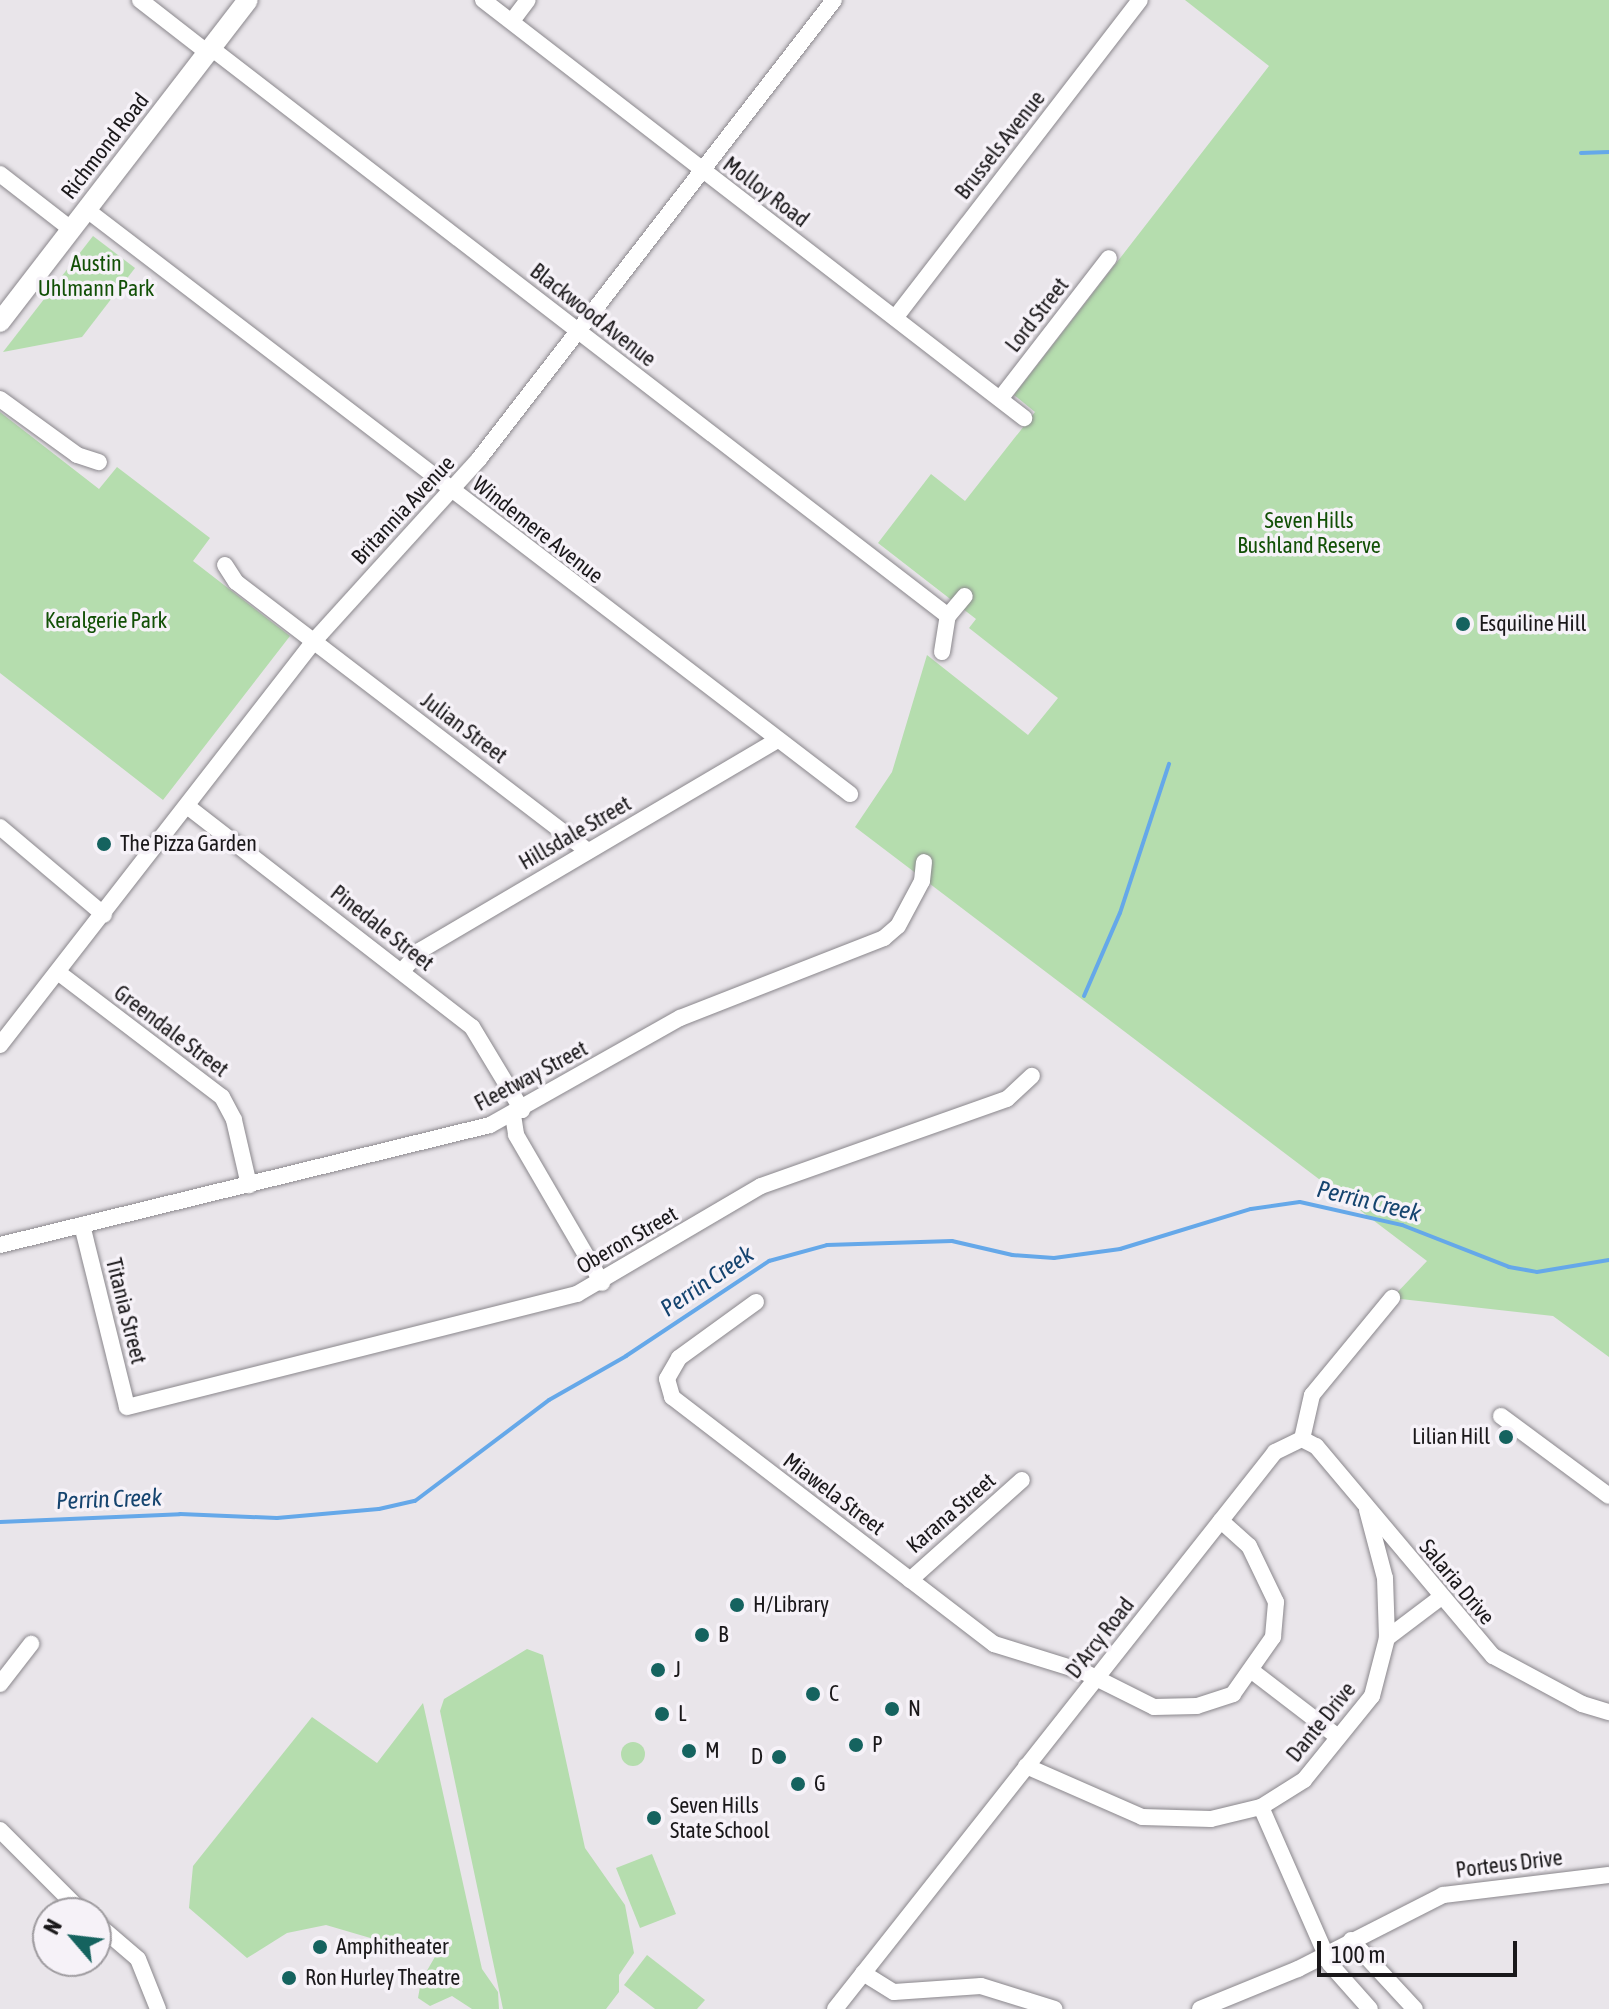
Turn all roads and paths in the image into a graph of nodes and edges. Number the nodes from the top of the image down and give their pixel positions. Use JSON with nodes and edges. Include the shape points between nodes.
{"nodes":[{"id":1,"x":140,"y":0,"type":"edge"},
{"id":2,"x":248,"y":0,"type":"edge"},
{"id":3,"x":483,"y":0,"type":"edge"},
{"id":4,"x":528,"y":0,"type":"edge"},
{"id":5,"x":834,"y":0,"type":"edge"},
{"id":6,"x":1140,"y":0,"type":"edge"},
{"id":7,"x":512,"y":21,"type":"junction"},
{"id":8,"x":210,"y":50,"type":"junction"},
{"id":9,"x":702,"y":171,"type":"junction"},
{"id":10,"x":0,"y":174,"type":"edge"},
{"id":11,"x":87,"y":210,"type":"junction"},
{"id":12,"x":71,"y":229,"type":"junction"},
{"id":13,"x":1109,"y":258,"type":"dead end"},
{"id":14,"x":895,"y":318,"type":"junction"},
{"id":15,"x":0,"y":322,"type":"edge"},
{"id":16,"x":578,"y":331,"type":"junction"},
{"id":17,"x":0,"y":399,"type":"edge"},
{"id":18,"x":1000,"y":399,"type":"junction"},
{"id":19,"x":1024,"y":418,"type":"dead end"},
{"id":20,"x":99,"y":462,"type":"dead end"},
{"id":21,"x":451,"y":491,"type":"junction"},
{"id":22,"x":225,"y":565,"type":"dead end"},
{"id":23,"x":965,"y":596,"type":"dead end"},
{"id":24,"x":948,"y":616,"type":"junction"},
{"id":25,"x":314,"y":641,"type":"junction"},
{"id":26,"x":942,"y":652,"type":"dead end"},
{"id":27,"x":776,"y":741,"type":"junction"},
{"id":28,"x":850,"y":794,"type":"dead end"},
{"id":29,"x":187,"y":806,"type":"junction"},
{"id":30,"x":0,"y":827,"type":"edge"},
{"id":31,"x":588,"y":851,"type":"junction"},
{"id":32,"x":924,"y":862,"type":"dead end"},
{"id":33,"x":104,"y":915,"type":"junction"},
{"id":34,"x":402,"y":971,"type":"junction"},
{"id":35,"x":59,"y":973,"type":"junction"},
{"id":36,"x":0,"y":1045,"type":"edge"},
{"id":37,"x":1032,"y":1076,"type":"dead end"},
{"id":38,"x":518,"y":1113,"type":"junction"},
{"id":39,"x":249,"y":1185,"type":"junction"},
{"id":40,"x":82,"y":1225,"type":"junction"},
{"id":41,"x":0,"y":1245,"type":"edge"},
{"id":42,"x":602,"y":1283,"type":"junction"},
{"id":43,"x":1392,"y":1298,"type":"dead end"},
{"id":44,"x":756,"y":1302,"type":"dead end"},
{"id":45,"x":127,"y":1407,"type":"joint"},
{"id":46,"x":1501,"y":1416,"type":"dead end"},
{"id":47,"x":1302,"y":1439,"type":"junction"},
{"id":48,"x":1022,"y":1480,"type":"dead end"},
{"id":49,"x":1609,"y":1496,"type":"edge"},
{"id":50,"x":1365,"y":1504,"type":"junction"},
{"id":51,"x":1221,"y":1521,"type":"junction"},
{"id":52,"x":910,"y":1580,"type":"junction"},
{"id":53,"x":1440,"y":1598,"type":"junction"},
{"id":54,"x":1387,"y":1638,"type":"junction"},
{"id":55,"x":31,"y":1644,"type":"dead end"},
{"id":56,"x":1252,"y":1671,"type":"junction"},
{"id":57,"x":1097,"y":1677,"type":"junction"},
{"id":58,"x":0,"y":1684,"type":"edge"},
{"id":59,"x":1609,"y":1712,"type":"edge"},
{"id":60,"x":1338,"y":1737,"type":"junction"},
{"id":61,"x":1026,"y":1766,"type":"junction"},
{"id":62,"x":1261,"y":1807,"type":"junction"},
{"id":63,"x":0,"y":1830,"type":"edge"},
{"id":64,"x":1609,"y":1875,"type":"edge"},
{"id":65,"x":67,"y":1897,"type":"edge"},
{"id":66,"x":112,"y":1937,"type":"edge"},
{"id":67,"x":1351,"y":1940,"type":"junction"},
{"id":68,"x":1325,"y":1954,"type":"junction"},
{"id":69,"x":863,"y":1973,"type":"junction"},
{"id":70,"x":158,"y":2009,"type":"edge"},
{"id":71,"x":835,"y":2009,"type":"edge"},
{"id":72,"x":1055,"y":2009,"type":"edge"},
{"id":73,"x":1200,"y":2009,"type":"edge"},
{"id":74,"x":1370,"y":2009,"type":"edge"},
{"id":75,"x":1415,"y":2009,"type":"edge"}],
"edges":[{"from":1,"to":8,"type":"street","name":"Blackwood Avenue"},
{"from":2,"to":8,"type":"main road","name":"Richmond Road"},
{"from":3,"to":7,"type":"street","name":"Molloy Road"},
{"from":4,"to":7,"type":"street"},
{"from":5,"to":9,"type":"street","name":"Britannia Avenue"},
{"from":6,"to":14,"type":"street","name":"Brussels Avenue"},
{"from":7,"to":9,"type":"street","name":"Molloy Road"},
{"from":8,"to":11,"type":"main road","name":"Richmond Road"},
{"from":8,"to":16,"type":"street","name":"Blackwood Avenue"},
{"from":9,"to":14,"type":"street","name":"Molloy Road"},
{"from":9,"to":16,"type":"street","name":"Britannia Avenue"},
{"from":10,"to":12,"type":"street"},
{"from":11,"to":12,"type":"main road","name":"Richmond Road"},
{"from":11,"to":21,"type":"street","name":"Windemere Avenue"},
{"from":12,"to":15,"type":"main road","name":"Richmond Road"},
{"from":13,"to":18,"type":"street","name":"Lord Street"},
{"from":14,"to":18,"type":"street","name":"Molloy Road"},
{"from":16,"to":21,"type":"street","name":"Britannia Avenue"},
{"from":16,"to":24,"type":"street","name":"Blackwood Avenue"},
{"from":17,"to":20,"type":"street","via":[[77,455]]},
{"from":18,"to":19,"type":"street","name":"Molloy Road"},
{"from":21,"to":25,"type":"street","name":"Britannia Avenue"},
{"from":21,"to":27,"type":"street","name":"Windemere Avenue"},
{"from":22,"to":25,"type":"street","name":"Julian Street","via":[[236,582]]},
{"from":23,"to":24,"type":"street"},
{"from":24,"to":26,"type":"street"},
{"from":25,"to":29,"type":"street","name":"Britannia Avenue"},
{"from":25,"to":31,"type":"street","name":"Julian Street"},
{"from":27,"to":28,"type":"street","name":"Windemere Avenue"},
{"from":27,"to":31,"type":"street","name":"Hillsdale Street"},
{"from":29,"to":33,"type":"street","name":"Britannia Avenue"},
{"from":29,"to":34,"type":"street","name":"Pinedale Street"},
{"from":30,"to":33,"type":"street"},
{"from":31,"to":34,"type":"street","name":"Hillsdale Street","via":[[421,950]]},
{"from":32,"to":38,"type":"street","name":"Fleetway Street","via":[[922,881],[898,926],[884,938],[680,1018]]},
{"from":33,"to":35,"type":"street","name":"Britannia Avenue"},
{"from":34,"to":38,"type":"street","name":"Pinedale Street","via":[[472,1027]]},
{"from":35,"to":36,"type":"street","name":"Britannia Avenue"},
{"from":35,"to":39,"type":"street","name":"Greendale Street","via":[[222,1097],[234,1120]]},
{"from":37,"to":42,"type":"street","name":"Oberon Street","via":[[1007,1099],[761,1186]]},
{"from":38,"to":39,"type":"street","name":"Fleetway Street","via":[[473,1131]]},
{"from":38,"to":42,"type":"street","name":"Pinedale Street","via":[[516,1135]]},
{"from":39,"to":40,"type":"street","name":"Fleetway Street"},
{"from":40,"to":41,"type":"street","name":"Fleetway Street"},
{"from":40,"to":45,"type":"street","name":"Titania Street"},
{"from":42,"to":45,"type":"street","name":"Oberon Street","via":[[559,1299]]},
{"from":43,"to":47,"type":"street","via":[[1312,1395]]},
{"from":44,"to":52,"type":"street","name":"Miawela Street","via":[[679,1358],[670,1370],[667,1390]]},
{"from":46,"to":49,"type":"street"},
{"from":47,"to":50,"type":"street","name":"Salaria Drive","via":[[1316,1446]]},
{"from":47,"to":51,"type":"street","name":"D'Arcy Road","via":[[1275,1452]]},
{"from":48,"to":52,"type":"street","name":"Karana Street"},
{"from":50,"to":53,"type":"street","name":"Salaria Drive"},
{"from":50,"to":54,"type":"street","name":"Dante Drive","via":[[1385,1578]]},
{"from":51,"to":56,"type":"street","name":"Miawela Street","via":[[1249,1546],[1276,1602],[1273,1637]]},
{"from":51,"to":57,"type":"street","name":"D'Arcy Road"},
{"from":52,"to":57,"type":"street","name":"Miawela Street","via":[[994,1644]]},
{"from":53,"to":54,"type":"street"},
{"from":53,"to":59,"type":"street","name":"Salaria Drive","via":[[1477,1642],[1508,1668]]},
{"from":54,"to":60,"type":"street","name":"Dante Drive","via":[[1377,1687]]},
{"from":55,"to":58,"type":"street"},
{"from":56,"to":57,"type":"street","name":"Miawela Street","via":[[1233,1694],[1197,1706],[1154,1707]]},
{"from":56,"to":60,"type":"street"},
{"from":57,"to":61,"type":"street","name":"D'Arcy Road"},
{"from":60,"to":62,"type":"street","name":"Dante Drive","via":[[1304,1780]]},
{"from":61,"to":62,"type":"street","name":"Dante Drive","via":[[1142,1817],[1211,1819]]},
{"from":61,"to":69,"type":"street","name":"D'Arcy Road"},
{"from":62,"to":68,"type":"street"},
{"from":63,"to":65,"type":"street"},
{"from":64,"to":67,"type":"street","name":"Porteus Drive","via":[[1461,1890],[1424,1902]]},
{"from":66,"to":70,"type":"street","via":[[138,1959]]},
{"from":67,"to":68,"type":"street","name":"Porteus Drive"},
{"from":67,"to":75,"type":"street"},
{"from":68,"to":73,"type":"street","name":"Porteus Drive"},
{"from":68,"to":74,"type":"street"},
{"from":69,"to":71,"type":"street","name":"D'Arcy Road"},
{"from":69,"to":72,"type":"street","via":[[894,1992],[981,1986]]}]}
